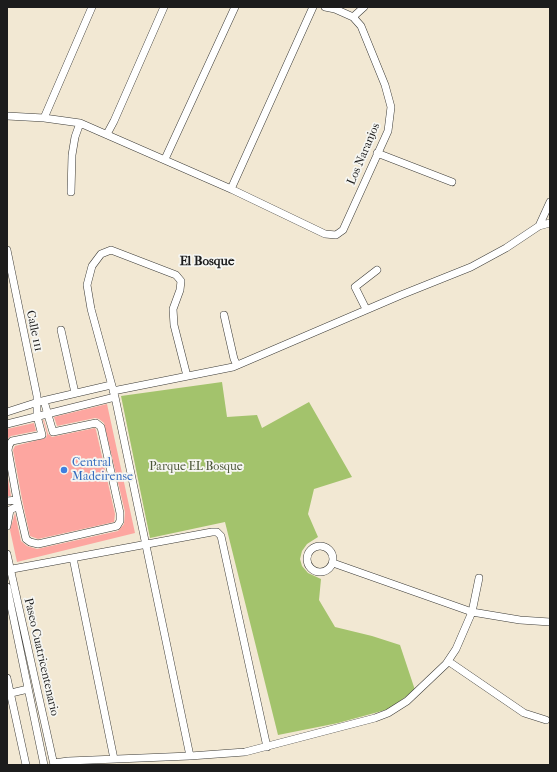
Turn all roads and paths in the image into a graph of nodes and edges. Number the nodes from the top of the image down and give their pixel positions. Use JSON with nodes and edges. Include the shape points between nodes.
{"nodes":[{"id":1,"x":92,"y":7,"type":"edge"},
{"id":2,"x":164,"y":7,"type":"edge"},
{"id":3,"x":235,"y":7,"type":"edge"},
{"id":4,"x":312,"y":7,"type":"edge"},
{"id":5,"x":325,"y":7,"type":"edge"},
{"id":6,"x":364,"y":7,"type":"edge"},
{"id":7,"x":353,"y":17,"type":"junction"},
{"id":8,"x":7,"y":116,"type":"edge"},
{"id":9,"x":44,"y":118,"type":"junction"},
{"id":10,"x":80,"y":123,"type":"junction"},
{"id":11,"x":107,"y":134,"type":"junction"},
{"id":12,"x":377,"y":153,"type":"junction"},
{"id":13,"x":165,"y":159,"type":"junction"},
{"id":14,"x":452,"y":182,"type":"dead end"},
{"id":15,"x":231,"y":189,"type":"junction"},
{"id":16,"x":71,"y":192,"type":"dead end"},
{"id":17,"x":550,"y":202,"type":"edge"},
{"id":18,"x":550,"y":223,"type":"edge"},
{"id":19,"x":539,"y":226,"type":"junction"},
{"id":20,"x":7,"y":250,"type":"edge"},
{"id":21,"x":377,"y":270,"type":"dead end"},
{"id":22,"x":366,"y":309,"type":"junction"},
{"id":23,"x":224,"y":315,"type":"dead end"},
{"id":24,"x":61,"y":330,"type":"dead end"},
{"id":25,"x":237,"y":365,"type":"junction"},
{"id":26,"x":187,"y":376,"type":"junction"},
{"id":27,"x":113,"y":391,"type":"junction"},
{"id":28,"x":75,"y":393,"type":"junction"},
{"id":29,"x":41,"y":402,"type":"junction"},
{"id":30,"x":7,"y":412,"type":"edge"},
{"id":31,"x":48,"y":413,"type":"junction"},
{"id":32,"x":37,"y":416,"type":"junction"},
{"id":33,"x":7,"y":424,"type":"edge"},
{"id":34,"x":52,"y":432,"type":"junction"},
{"id":35,"x":42,"y":435,"type":"junction"},
{"id":36,"x":7,"y":501,"type":"edge"},
{"id":37,"x":18,"y":503,"type":"junction"},
{"id":38,"x":7,"y":526,"type":"edge"},
{"id":39,"x":146,"y":544,"type":"junction"},
{"id":40,"x":7,"y":554,"type":"edge"},
{"id":41,"x":73,"y":558,"type":"junction"},
{"id":42,"x":333,"y":563,"type":"dead end"},
{"id":43,"x":9,"y":570,"type":"edge"},
{"id":44,"x":479,"y":578,"type":"dead end"},
{"id":45,"x":7,"y":587,"type":"edge"},
{"id":46,"x":472,"y":612,"type":"junction"},
{"id":47,"x":550,"y":622,"type":"edge"},
{"id":48,"x":448,"y":661,"type":"junction"},
{"id":49,"x":7,"y":678,"type":"edge"},
{"id":50,"x":28,"y":689,"type":"junction"},
{"id":51,"x":9,"y":694,"type":"edge"},
{"id":52,"x":546,"y":720,"type":"dead end"},
{"id":53,"x":267,"y":747,"type":"junction"},
{"id":54,"x":190,"y":756,"type":"junction"},
{"id":55,"x":114,"y":759,"type":"junction"},
{"id":56,"x":54,"y":764,"type":"edge"},
{"id":57,"x":26,"y":765,"type":"edge"},
{"id":58,"x":44,"y":765,"type":"edge"}],
"edges":[{"from":1,"to":9,"type":"street"},
{"from":2,"to":11,"type":"street"},
{"from":3,"to":13,"type":"street"},
{"from":4,"to":15,"type":"street"},
{"from":5,"to":7,"type":"street"},
{"from":6,"to":7,"type":"street"},
{"from":7,"to":12,"type":"street","name":"Los Naranjos","via":[[361,26],[391,107],[388,131]]},
{"from":8,"to":9,"type":"street"},
{"from":9,"to":10,"type":"street"},
{"from":10,"to":11,"type":"street"},
{"from":10,"to":16,"type":"street","via":[[72,156]]},
{"from":11,"to":13,"type":"street"},
{"from":12,"to":14,"type":"street"},
{"from":12,"to":15,"type":"street","name":"Los Naranjos","via":[[343,230],[336,235],[325,234]]},
{"from":13,"to":15,"type":"street"},
{"from":17,"to":19,"type":"street"},
{"from":18,"to":19,"type":"street"},
{"from":19,"to":22,"type":"street","via":[[471,267]]},
{"from":20,"to":29,"type":"street","name":"Calle 111"},
{"from":21,"to":22,"type":"street","via":[[355,287]]},
{"from":22,"to":25,"type":"street"},
{"from":23,"to":25,"type":"street"},
{"from":24,"to":28,"type":"street"},
{"from":25,"to":26,"type":"street"},
{"from":26,"to":27,"type":"street"},
{"from":26,"to":27,"type":"street","via":[[174,325],[173,309],[181,281],[176,275],[111,250],[101,254],[92,266],[87,286]]},
{"from":27,"to":28,"type":"street"},
{"from":27,"to":31,"type":"street"},
{"from":27,"to":39,"type":"street"},
{"from":28,"to":29,"type":"street"},
{"from":29,"to":30,"type":"street"},
{"from":29,"to":31,"type":"street"},
{"from":29,"to":32,"type":"street","name":"Calle 111"},
{"from":31,"to":32,"type":"street"},
{"from":31,"to":34,"type":"street"},
{"from":32,"to":33,"type":"street"},
{"from":32,"to":35,"type":"street","name":"Calle 111"},
{"from":34,"to":35,"type":"street"},
{"from":34,"to":37,"type":"street","via":[[96,423],[101,427],[120,513],[118,526],[38,544],[26,539]]},
{"from":35,"to":37,"type":"street","via":[[12,441],[9,445]]},
{"from":36,"to":37,"type":"street"},
{"from":37,"to":38,"type":"street","via":[[10,510]]},
{"from":39,"to":41,"type":"street"},
{"from":39,"to":53,"type":"street","via":[[212,532],[217,532],[221,536]]},
{"from":39,"to":54,"type":"street"},
{"from":40,"to":43,"type":"street","name":"Paseo Cuatricentenario"},
{"from":41,"to":43,"type":"street"},
{"from":41,"to":55,"type":"street"},
{"from":42,"to":46,"type":"street"},
{"from":43,"to":56,"type":"street","name":"Paseo Cuatricentenario"},
{"from":44,"to":46,"type":"street"},
{"from":45,"to":50,"type":"street","name":"Paseo Cuatricentenario"},
{"from":46,"to":47,"type":"street"},
{"from":46,"to":48,"type":"street"},
{"from":48,"to":52,"type":"street","via":[[524,713]]},
{"from":48,"to":53,"type":"street","via":[[407,700],[388,713]]},
{"from":49,"to":51,"type":"street"},
{"from":50,"to":51,"type":"street"},
{"from":50,"to":58,"type":"street","name":"Paseo Cuatricentenario"},
{"from":51,"to":57,"type":"street"},
{"from":53,"to":54,"type":"street","via":[[246,752]]},
{"from":54,"to":55,"type":"street"},
{"from":55,"to":56,"type":"street"}]}
